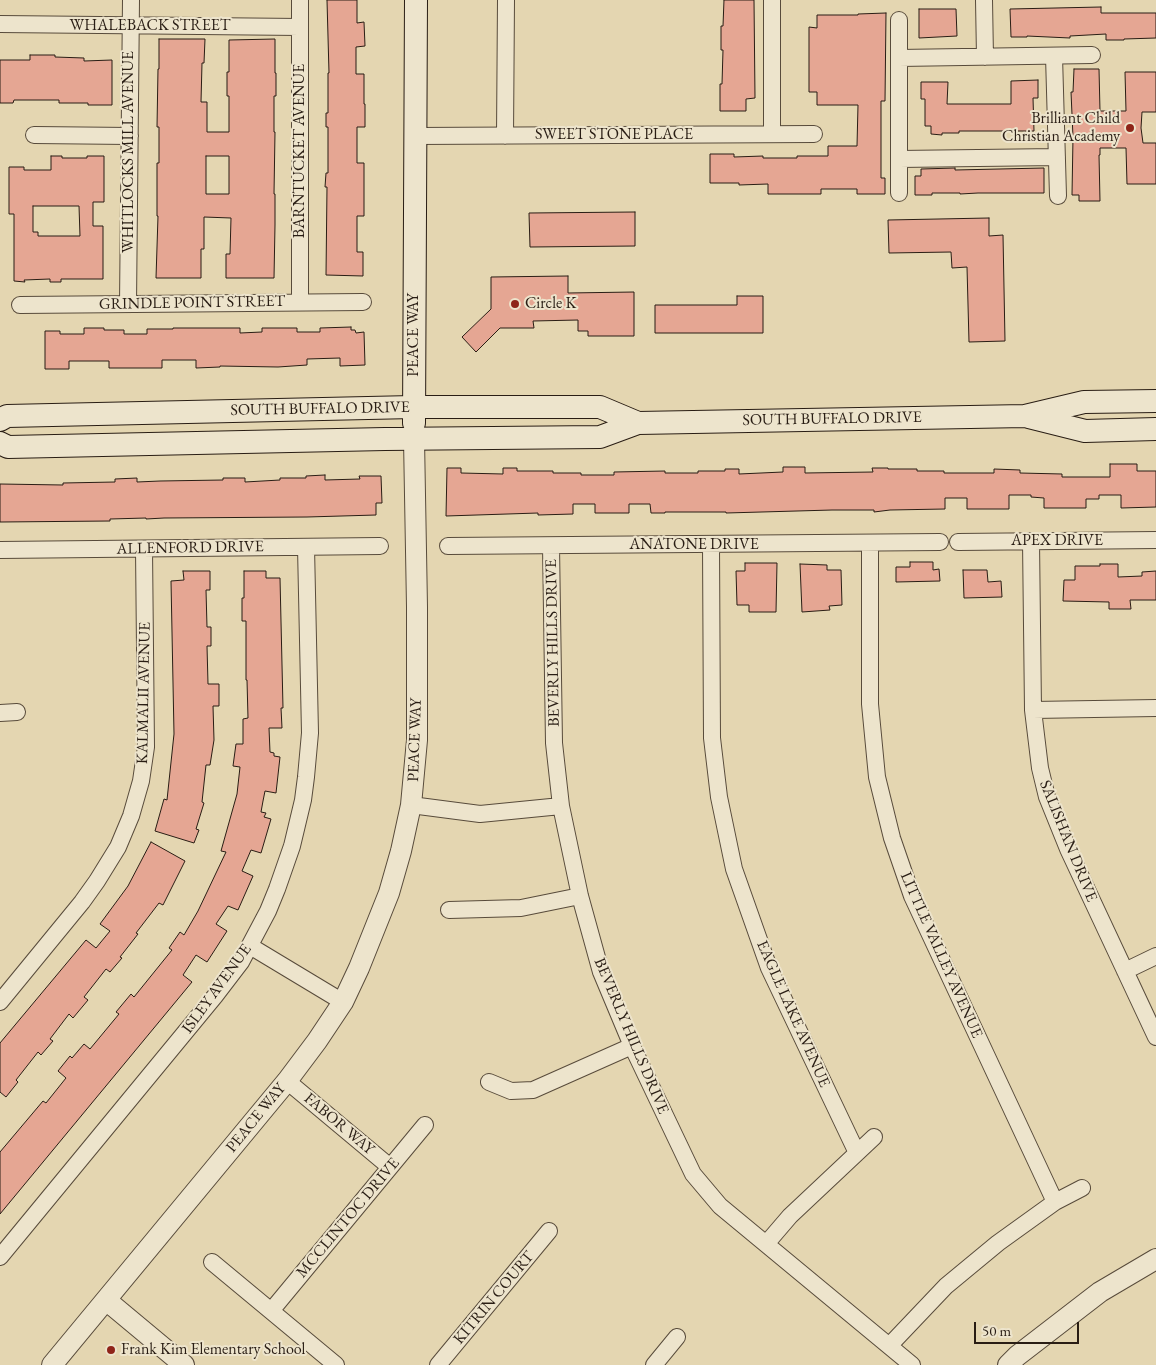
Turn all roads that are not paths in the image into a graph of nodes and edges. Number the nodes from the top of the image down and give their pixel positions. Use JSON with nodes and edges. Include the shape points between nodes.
{"nodes":[{"id":1,"x":131,"y":0,"type":"edge"},
{"id":2,"x":300,"y":0,"type":"edge"},
{"id":3,"x":416,"y":0,"type":"edge"},
{"id":4,"x":506,"y":0,"type":"edge"},
{"id":5,"x":772,"y":0,"type":"edge"},
{"id":6,"x":984,"y":0,"type":"edge"},
{"id":7,"x":899,"y":20,"type":"dead end"},
{"id":8,"x":0,"y":24,"type":"edge"},
{"id":9,"x":130,"y":26,"type":"junction"},
{"id":10,"x":300,"y":27,"type":"junction"},
{"id":11,"x":1092,"y":55,"type":"dead end"},
{"id":12,"x":1054,"y":56,"type":"junction"},
{"id":13,"x":985,"y":57,"type":"junction"},
{"id":14,"x":899,"y":58,"type":"junction"},
{"id":15,"x":772,"y":134,"type":"junction"},
{"id":16,"x":814,"y":134,"type":"dead end"},
{"id":17,"x":34,"y":135,"type":"dead end"},
{"id":18,"x":130,"y":136,"type":"junction"},
{"id":19,"x":415,"y":136,"type":"junction"},
{"id":20,"x":505,"y":136,"type":"junction"},
{"id":21,"x":1057,"y":157,"type":"junction"},
{"id":22,"x":899,"y":159,"type":"junction"},
{"id":23,"x":899,"y":193,"type":"dead end"},
{"id":24,"x":1058,"y":196,"type":"dead end"},
{"id":25,"x":300,"y":302,"type":"junction"},
{"id":26,"x":363,"y":302,"type":"dead end"},
{"id":27,"x":128,"y":304,"type":"junction"},
{"id":28,"x":20,"y":305,"type":"dead end"},
{"id":29,"x":1156,"y":400,"type":"edge"},
{"id":30,"x":414,"y":407,"type":"junction"},
{"id":31,"x":1025,"y":416,"type":"junction"},
{"id":32,"x":0,"y":420,"type":"edge"},
{"id":33,"x":638,"y":423,"type":"junction"},
{"id":34,"x":1156,"y":429,"type":"edge"},
{"id":35,"x":414,"y":439,"type":"junction"},
{"id":36,"x":0,"y":443,"type":"edge"},
{"id":37,"x":1156,"y":540,"type":"edge"},
{"id":38,"x":1031,"y":541,"type":"junction"},
{"id":39,"x":940,"y":542,"type":"dead end"},
{"id":40,"x":958,"y":542,"type":"dead end"},
{"id":41,"x":870,"y":544,"type":"junction"},
{"id":42,"x":711,"y":545,"type":"junction"},
{"id":43,"x":380,"y":546,"type":"dead end"},
{"id":44,"x":448,"y":546,"type":"dead end"},
{"id":45,"x":551,"y":546,"type":"junction"},
{"id":46,"x":306,"y":547,"type":"junction"},
{"id":47,"x":144,"y":549,"type":"junction"},
{"id":48,"x":0,"y":550,"type":"edge"},
{"id":49,"x":1156,"y":708,"type":"edge"},
{"id":50,"x":1033,"y":710,"type":"junction"},
{"id":51,"x":17,"y":712,"type":"dead end"},
{"id":52,"x":0,"y":713,"type":"edge"},
{"id":53,"x":411,"y":805,"type":"junction"},
{"id":54,"x":561,"y":806,"type":"junction"},
{"id":55,"x":580,"y":896,"type":"junction"},
{"id":56,"x":449,"y":910,"type":"dead end"},
{"id":57,"x":250,"y":946,"type":"junction"},
{"id":58,"x":1156,"y":956,"type":"edge"},
{"id":59,"x":1125,"y":971,"type":"junction"},
{"id":60,"x":0,"y":1002,"type":"edge"},
{"id":61,"x":343,"y":1002,"type":"junction"},
{"id":62,"x":1156,"y":1037,"type":"edge"},
{"id":63,"x":632,"y":1046,"type":"junction"},
{"id":64,"x":287,"y":1081,"type":"junction"},
{"id":65,"x":489,"y":1082,"type":"dead end"},
{"id":66,"x":425,"y":1126,"type":"dead end"},
{"id":67,"x":874,"y":1137,"type":"dead end"},
{"id":68,"x":857,"y":1153,"type":"junction"},
{"id":69,"x":390,"y":1167,"type":"junction"},
{"id":70,"x":1082,"y":1188,"type":"dead end"},
{"id":71,"x":1056,"y":1202,"type":"junction"},
{"id":72,"x":549,"y":1231,"type":"dead end"},
{"id":73,"x":766,"y":1244,"type":"junction"},
{"id":74,"x":0,"y":1257,"type":"edge"},
{"id":75,"x":1156,"y":1259,"type":"edge"},
{"id":76,"x":212,"y":1262,"type":"dead end"},
{"id":77,"x":106,"y":1300,"type":"junction"},
{"id":78,"x":270,"y":1311,"type":"junction"},
{"id":79,"x":677,"y":1337,"type":"dead end"},
{"id":80,"x":889,"y":1346,"type":"junction"},
{"id":81,"x":52,"y":1365,"type":"edge"},
{"id":82,"x":184,"y":1365,"type":"edge"},
{"id":83,"x":336,"y":1365,"type":"edge"},
{"id":84,"x":438,"y":1365,"type":"edge"},
{"id":85,"x":654,"y":1365,"type":"edge"},
{"id":86,"x":912,"y":1365,"type":"edge"},
{"id":87,"x":1008,"y":1365,"type":"edge"}],
"edges":[{"from":1,"to":9,"type":"street","name":"WHITLOCKS MILL AVENUE"},
{"from":2,"to":10,"type":"street","name":"BARNTUCKET AVENUE"},
{"from":3,"to":19,"type":"main road","name":"PEACE WAY"},
{"from":4,"to":20,"type":"street"},
{"from":5,"to":15,"type":"street"},
{"from":6,"to":13,"type":"street"},
{"from":7,"to":14,"type":"street"},
{"from":8,"to":9,"type":"street","name":"WHALEBACK STREET"},
{"from":9,"to":10,"type":"street","name":"WHALEBACK STREET"},
{"from":9,"to":18,"type":"street","name":"WHITLOCKS MILL AVENUE"},
{"from":10,"to":25,"type":"street","name":"BARNTUCKET AVENUE"},
{"from":11,"to":12,"type":"street"},
{"from":12,"to":13,"type":"street"},
{"from":12,"to":21,"type":"street"},
{"from":13,"to":14,"type":"street"},
{"from":14,"to":22,"type":"street"},
{"from":15,"to":16,"type":"street","name":"SWEET STONE PLACE"},
{"from":15,"to":20,"type":"street","name":"SWEET STONE PLACE"},
{"from":17,"to":18,"type":"street"},
{"from":18,"to":27,"type":"street","name":"WHITLOCKS MILL AVENUE"},
{"from":19,"to":20,"type":"street","name":"SWEET STONE PLACE"},
{"from":19,"to":30,"type":"main road","name":"PEACE WAY"},
{"from":21,"to":22,"type":"street"},
{"from":21,"to":24,"type":"street"},
{"from":22,"to":23,"type":"street"},
{"from":25,"to":26,"type":"street","name":"GRINDLE POINT STREET"},
{"from":25,"to":27,"type":"street","name":"GRINDLE POINT STREET"},
{"from":27,"to":28,"type":"street","name":"GRINDLE POINT STREET"},
{"from":29,"to":31,"type":"main road","name":"SOUTH BUFFALO DRIVE","via":[[1084,402]]},
{"from":30,"to":32,"type":"main road","name":"SOUTH BUFFALO DRIVE","via":[[7,416]]},
{"from":30,"to":33,"type":"main road","name":"SOUTH BUFFALO DRIVE","via":[[600,407]]},
{"from":30,"to":35,"type":"main road","name":"PEACE WAY"},
{"from":31,"to":33,"type":"main road","name":"SOUTH BUFFALO DRIVE"},
{"from":31,"to":34,"type":"main road","name":"SOUTH BUFFALO DRIVE","via":[[1085,431]]},
{"from":33,"to":35,"type":"main road","name":"SOUTH BUFFALO DRIVE","via":[[600,437]]},
{"from":35,"to":36,"type":"main road","name":"SOUTH BUFFALO DRIVE","via":[[8,447]]},
{"from":35,"to":53,"type":"street","name":"PEACE WAY","via":[[417,740]]},
{"from":37,"to":38,"type":"street","name":"APEX DRIVE"},
{"from":38,"to":40,"type":"street","name":"APEX DRIVE"},
{"from":38,"to":50,"type":"street","name":"SALISHAN DRIVE"},
{"from":39,"to":41,"type":"street","name":"ANATONE DRIVE"},
{"from":41,"to":42,"type":"street","name":"ANATONE DRIVE"},
{"from":41,"to":71,"type":"street","name":"LITTLE VALLEY AVENUE","via":[[870,704],[877,777],[892,838],[912,896]]},
{"from":42,"to":45,"type":"street","name":"ANATONE DRIVE"},
{"from":42,"to":68,"type":"street","name":"EAGLE LAKE AVENUE","via":[[712,738],[719,797],[734,869],[769,968]]},
{"from":43,"to":46,"type":"street","name":"ALLENFORD DRIVE"},
{"from":44,"to":45,"type":"street","name":"ANATONE DRIVE"},
{"from":45,"to":54,"type":"street","name":"BEVERLY HILLS DRIVE","via":[[554,743]]},
{"from":46,"to":47,"type":"street","name":"ALLENFORD DRIVE"},
{"from":46,"to":57,"type":"street","name":"ISLEY AVENUE","via":[[310,733],[306,777],[290,853],[268,912]]},
{"from":47,"to":48,"type":"street","name":"ALLENFORD DRIVE"},
{"from":47,"to":60,"type":"street","name":"KALMALII AVENUE","via":[[146,747],[132,816],[97,881]]},
{"from":49,"to":50,"type":"street"},
{"from":50,"to":59,"type":"street","name":"SALISHAN DRIVE","via":[[1040,768],[1048,797],[1068,849]]},
{"from":51,"to":52,"type":"street"},
{"from":53,"to":54,"type":"street","via":[[480,814]]},
{"from":53,"to":61,"type":"street","name":"PEACE WAY","via":[[389,893]]},
{"from":54,"to":55,"type":"street","name":"BEVERLY HILLS DRIVE"},
{"from":55,"to":56,"type":"street","via":[[521,908]]},
{"from":55,"to":63,"type":"street","name":"BEVERLY HILLS DRIVE","via":[[601,972]]},
{"from":57,"to":61,"type":"street"},
{"from":57,"to":74,"type":"street","name":"ISLEY AVENUE","via":[[215,996]]},
{"from":58,"to":59,"type":"street"},
{"from":59,"to":62,"type":"street","name":"SALISHAN DRIVE"},
{"from":61,"to":64,"type":"street","name":"PEACE WAY"},
{"from":63,"to":65,"type":"street","via":[[533,1090],[511,1091]]},
{"from":63,"to":73,"type":"street","name":"BEVERLY HILLS DRIVE","via":[[693,1174],[720,1206]]},
{"from":64,"to":69,"type":"street","name":"FABOR WAY"},
{"from":64,"to":77,"type":"street","name":"PEACE WAY"},
{"from":66,"to":69,"type":"street","name":"MCCLINTOC DRIVE"},
{"from":67,"to":68,"type":"street"},
{"from":68,"to":73,"type":"street","via":[[790,1216]]},
{"from":69,"to":78,"type":"street","name":"MCCLINTOC DRIVE"},
{"from":70,"to":71,"type":"street"},
{"from":71,"to":80,"type":"street","via":[[998,1243],[946,1286]]},
{"from":72,"to":84,"type":"street","name":"KITRIN COURT"},
{"from":73,"to":80,"type":"street","name":"BEVERLY HILLS DRIVE"},
{"from":75,"to":87,"type":"street","via":[[1100,1292]]},
{"from":76,"to":78,"type":"street"},
{"from":77,"to":81,"type":"street","name":"PEACE WAY"},
{"from":77,"to":82,"type":"street"},
{"from":78,"to":83,"type":"street"},
{"from":79,"to":85,"type":"street"},
{"from":80,"to":86,"type":"street","name":"BEVERLY HILLS DRIVE"}]}
